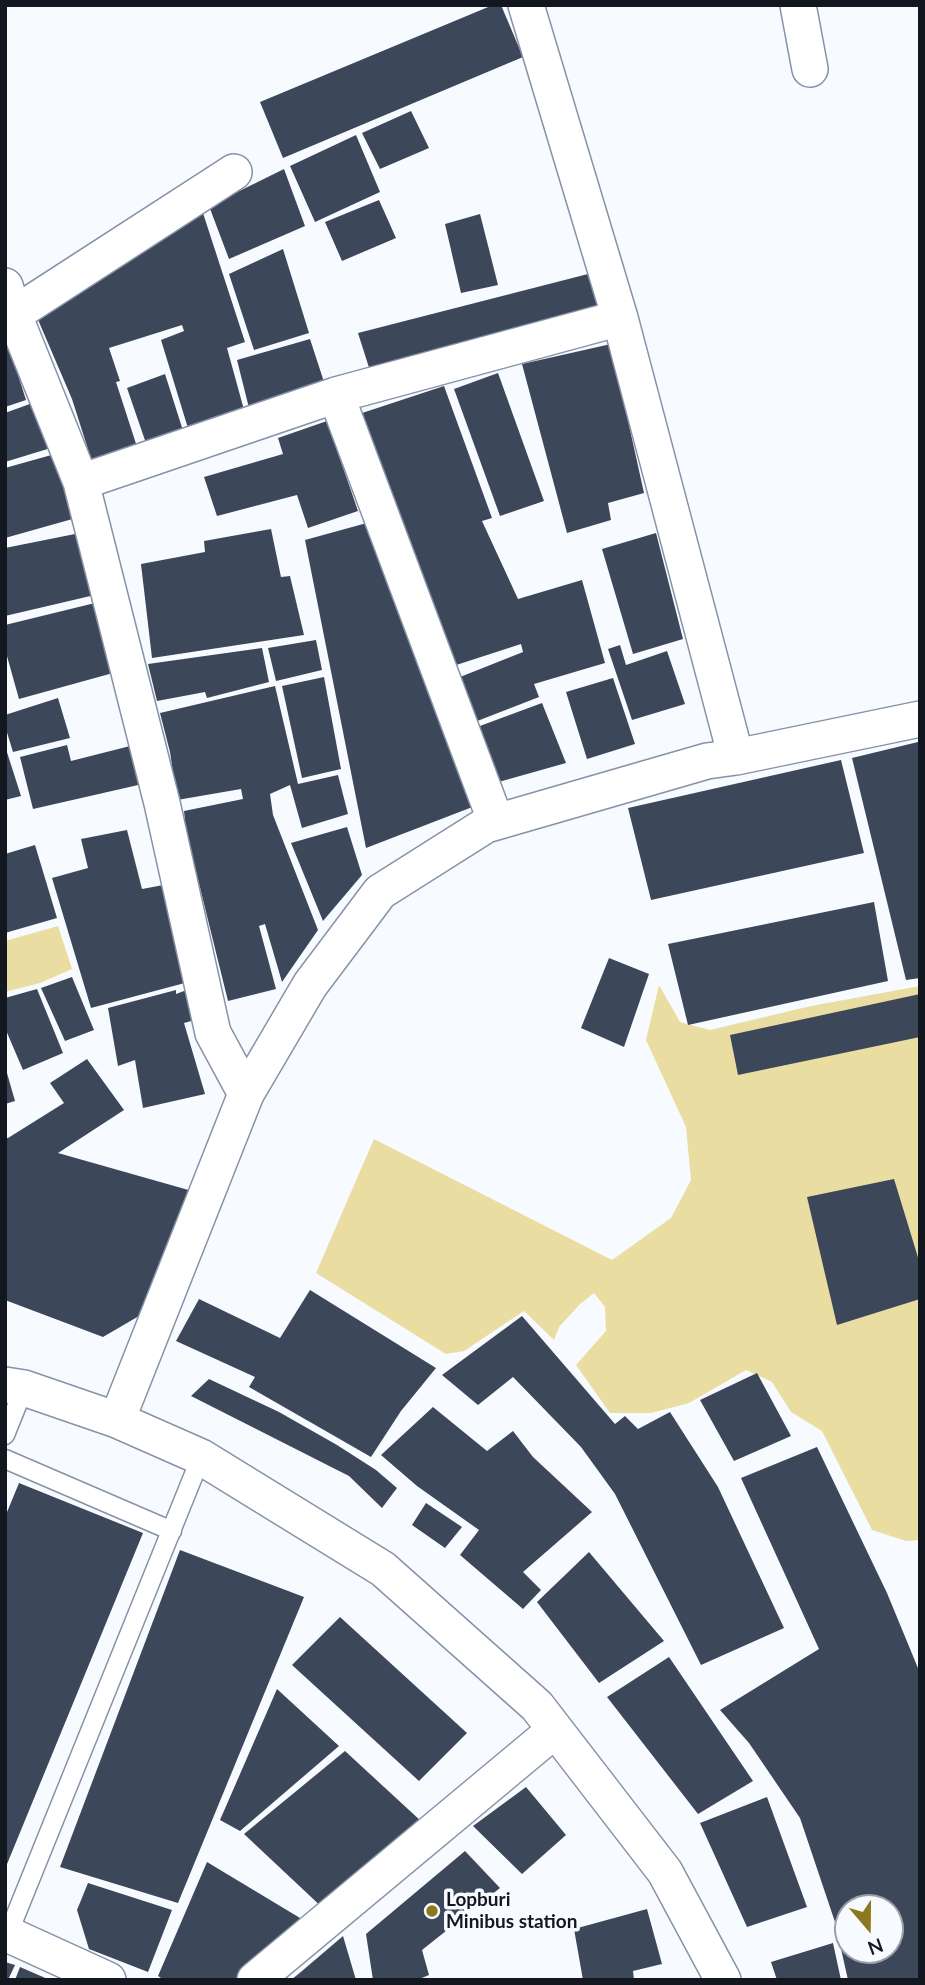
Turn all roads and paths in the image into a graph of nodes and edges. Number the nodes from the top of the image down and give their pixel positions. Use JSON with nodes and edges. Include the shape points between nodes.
{"nodes":[{"id":1,"x":526,"y":5,"type":"edge"},
{"id":2,"x":798,"y":5,"type":"edge"},
{"id":3,"x":810,"y":69,"type":"dead end"},
{"id":4,"x":233,"y":172,"type":"dead end"},
{"id":5,"x":8,"y":307,"type":"edge"},
{"id":6,"x":620,"y":318,"type":"junction"},
{"id":7,"x":336,"y":395,"type":"junction"},
{"id":8,"x":81,"y":482,"type":"junction"},
{"id":9,"x":920,"y":719,"type":"edge"},
{"id":10,"x":736,"y":757,"type":"junction"},
{"id":11,"x":496,"y":822,"type":"junction"},
{"id":12,"x":246,"y":1094,"type":"junction"},
{"id":13,"x":15,"y":1387,"type":"edge"},
{"id":14,"x":117,"y":1420,"type":"junction"},
{"id":15,"x":5,"y":1435,"type":"edge"},
{"id":16,"x":201,"y":1457,"type":"junction"},
{"id":17,"x":5,"y":1459,"type":"edge"},
{"id":18,"x":172,"y":1531,"type":"junction"},
{"id":19,"x":555,"y":1730,"type":"junction"},
{"id":20,"x":7,"y":1934,"type":"edge"},
{"id":21,"x":108,"y":1980,"type":"edge"},
{"id":22,"x":255,"y":1980,"type":"edge"},
{"id":23,"x":723,"y":1980,"type":"edge"}],
"edges":[{"from":1,"to":6,"type":"street"},
{"from":2,"to":3,"type":"street"},
{"from":4,"to":5,"type":"street"},
{"from":5,"to":8,"type":"street"},
{"from":6,"to":7,"type":"street"},
{"from":6,"to":10,"type":"street"},
{"from":7,"to":8,"type":"street"},
{"from":7,"to":11,"type":"street"},
{"from":8,"to":12,"type":"street","via":[[162,803],[213,1033]]},
{"from":9,"to":10,"type":"street"},
{"from":10,"to":11,"type":"street","via":[[707,761]]},
{"from":11,"to":12,"type":"street","via":[[380,892],[310,985]]},
{"from":12,"to":14,"type":"street"},
{"from":13,"to":14,"type":"street"},
{"from":13,"to":15,"type":"lane"},
{"from":14,"to":16,"type":"street"},
{"from":16,"to":18,"type":"lane"},
{"from":16,"to":19,"type":"street","via":[[383,1569],[537,1706]]},
{"from":17,"to":18,"type":"lane"},
{"from":18,"to":20,"type":"lane"},
{"from":19,"to":22,"type":"street"},
{"from":19,"to":23,"type":"street","via":[[665,1871]]},
{"from":20,"to":21,"type":"street"}]}
